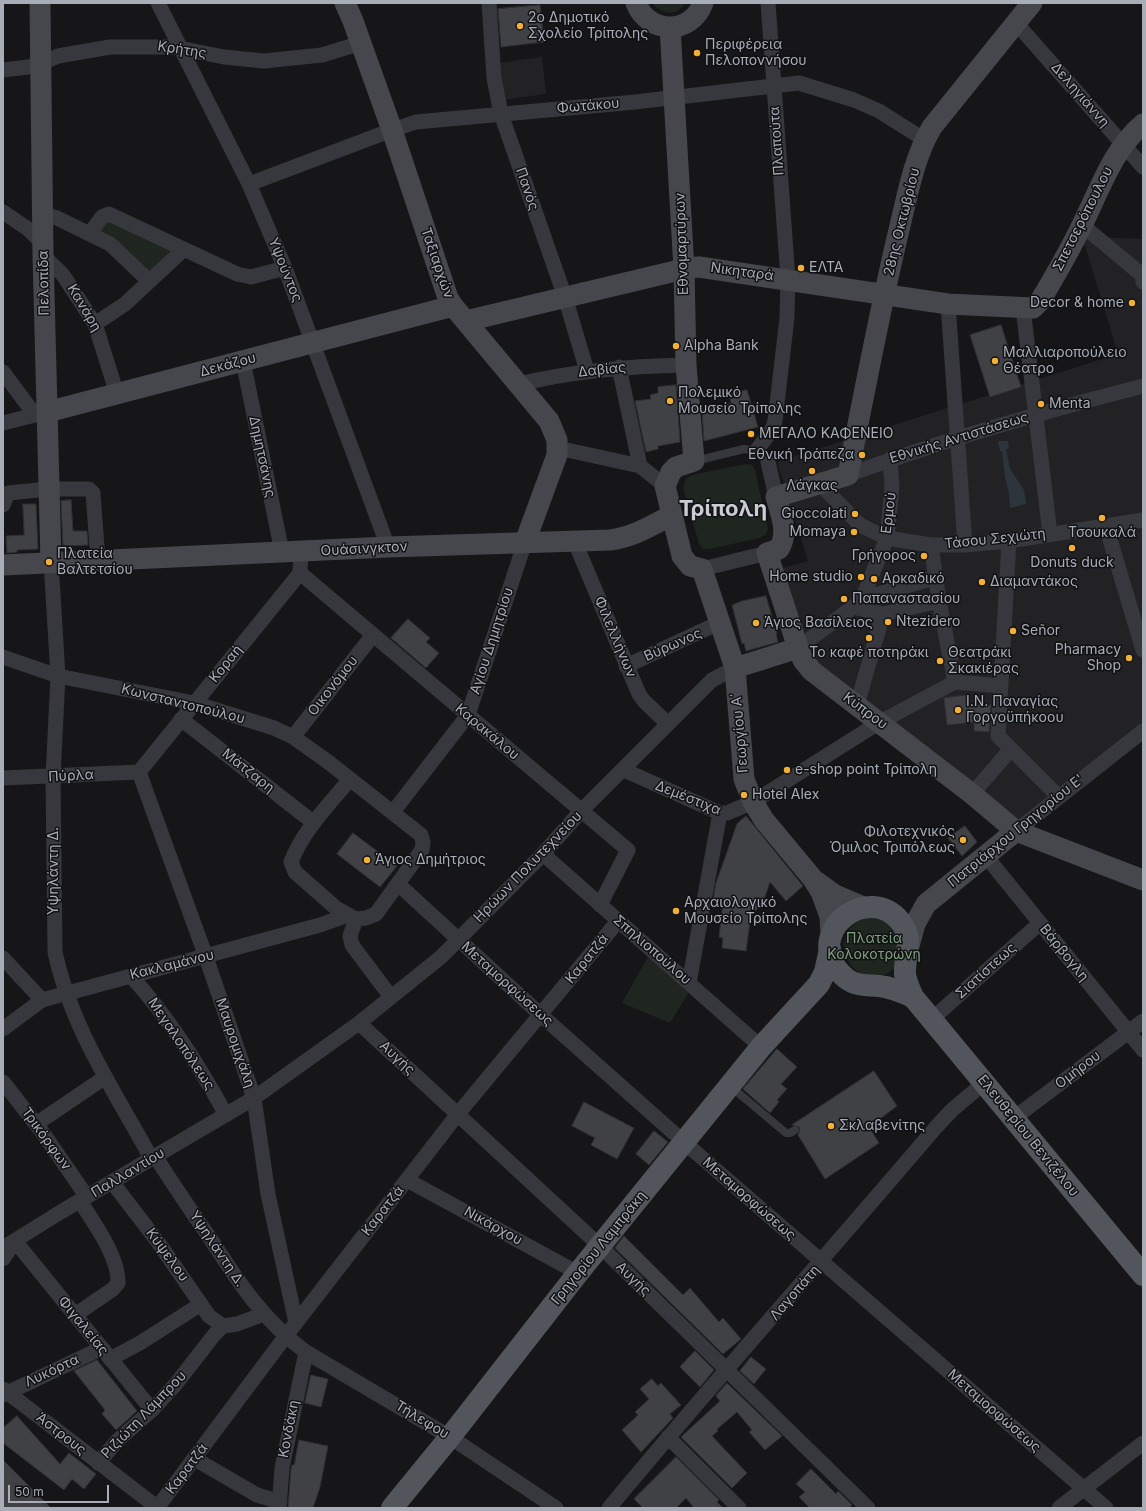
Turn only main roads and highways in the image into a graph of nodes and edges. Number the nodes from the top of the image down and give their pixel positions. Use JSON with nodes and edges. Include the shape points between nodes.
{"nodes":[{"id":1,"x":40,"y":3,"type":"edge"},
{"id":2,"x":345,"y":3,"type":"edge"},
{"id":3,"x":636,"y":3,"type":"edge"},
{"id":4,"x":703,"y":3,"type":"edge"},
{"id":5,"x":1032,"y":3,"type":"edge"},
{"id":6,"x":670,"y":27,"type":"junction"},
{"id":7,"x":1143,"y":124,"type":"edge"},
{"id":8,"x":684,"y":269,"type":"junction"},
{"id":9,"x":883,"y":294,"type":"junction"},
{"id":10,"x":1023,"y":308,"type":"joint"},
{"id":11,"x":459,"y":314,"type":"junction"},
{"id":12,"x":41,"y":413,"type":"junction"},
{"id":13,"x":848,"y":475,"type":"joint"},
{"id":14,"x":672,"y":515,"type":"junction"},
{"id":15,"x":525,"y":542,"type":"junction"},
{"id":16,"x":766,"y":553,"type":"joint"},
{"id":17,"x":51,"y":562,"type":"junction"},
{"id":18,"x":3,"y":565,"type":"edge"},
{"id":19,"x":798,"y":648,"type":"junction"},
{"id":20,"x":735,"y":668,"type":"junction"},
{"id":21,"x":1016,"y":831,"type":"junction"},
{"id":22,"x":813,"y":879,"type":"junction"},
{"id":23,"x":1143,"y":880,"type":"edge"},
{"id":24,"x":871,"y":905,"type":"junction"},
{"id":25,"x":907,"y":939,"type":"junction"},
{"id":26,"x":830,"y":943,"type":"junction"},
{"id":27,"x":851,"y":982,"type":"junction"},
{"id":28,"x":878,"y":985,"type":"junction"},
{"id":29,"x":812,"y":992,"type":"junction"},
{"id":30,"x":913,"y":997,"type":"junction"},
{"id":31,"x":1143,"y":1275,"type":"edge"},
{"id":32,"x":392,"y":1508,"type":"edge"}],
"edges":[{"from":1,"to":12,"type":"main road","name":"Πελοπίδα","via":[[43,214]]},
{"from":2,"to":11,"type":"main road","name":"Ταξιαρχών"},
{"from":3,"to":6,"type":"main road","via":[[647,19],[658,26]]},
{"from":4,"to":6,"type":"main road","via":[[690,21],[681,26]]},
{"from":5,"to":9,"type":"main road","name":"28ης Οκτωβρίου","via":[[924,140],[910,183]]},
{"from":6,"to":8,"type":"main road","name":"Εθνομαρτύρων"},
{"from":7,"to":10,"type":"main road","name":"Σπετσερόπουλου","via":[[1123,144],[1113,160],[1082,225],[1040,301],[1033,308]]},
{"from":8,"to":9,"type":"main road","name":"Νικηταρά","via":[[699,266]]},
{"from":8,"to":11,"type":"main road","name":"Νικηταρά","via":[[565,297]]},
{"from":8,"to":14,"type":"main road","name":"Εθνομαρτύρων","via":[[686,365],[694,461],[676,467],[665,486]]},
{"from":9,"to":10,"type":"main road","name":"Νικηταρά","via":[[948,304]]},
{"from":9,"to":13,"type":"main road","name":"28ης Οκτωβρίου"},
{"from":11,"to":12,"type":"main road","name":"Δεκάζου","via":[[313,342]]},
{"from":11,"to":15,"type":"main road","name":"Ταξιαρχών","via":[[549,421],[554,432],[558,448],[555,461]]},
{"from":12,"to":17,"type":"main road","name":"Πελοπίδα"},
{"from":13,"to":16,"type":"main road","name":"Εθνικής Αντιστάσεως","via":[[776,497],[785,531],[784,538],[778,548]]},
{"from":14,"to":15,"type":"main road","name":"Ουάσινγκτον","via":[[623,538]]},
{"from":14,"to":20,"type":"main road","name":"Γεωργίου Α΄","via":[[685,562],[702,569]]},
{"from":15,"to":17,"type":"main road","name":"Ουάσινγκτον"},
{"from":16,"to":19,"type":"main road","name":"Κύπρου"},
{"from":17,"to":18,"type":"main road","name":"Ουάσινγκτον"},
{"from":19,"to":20,"type":"main road"},
{"from":19,"to":21,"type":"main road","name":"Κύπρου","via":[[812,671]]},
{"from":20,"to":22,"type":"main road","name":"Γεωργίου Α΄","via":[[744,779],[764,820]]},
{"from":21,"to":23,"type":"main road","name":"Κύπρου"},
{"from":21,"to":25,"type":"main road","name":"Πατριάρχου Γρηγορίου Ε'","via":[[926,904]]},
{"from":22,"to":24,"type":"main road","name":"Γεωργίου Α΄","via":[[835,895]]},
{"from":22,"to":26,"type":"main road","name":"Γεωργίου Α΄","via":[[827,908]]},
{"from":24,"to":25,"type":"main road","via":[[889,912],[900,921]]},
{"from":24,"to":26,"type":"main road","via":[[843,917],[836,925]]},
{"from":25,"to":28,"type":"main road","via":[[900,972]]},
{"from":25,"to":30,"type":"main road","via":[[905,973]]},
{"from":26,"to":27,"type":"main road","via":[[833,962],[841,974]]},
{"from":26,"to":29,"type":"main road","name":"Γρηγορίου Λαμπράκη","via":[[826,972]]},
{"from":27,"to":28,"type":"main road","via":[[864,986]]},
{"from":27,"to":29,"type":"main road","name":"Γρηγορίου Λαμπράκη","via":[[835,983]]},
{"from":28,"to":30,"type":"main road"},
{"from":29,"to":32,"type":"main road","name":"Γρηγορίου Λαμπράκη","via":[[761,1047]]},
{"from":30,"to":31,"type":"main road","name":"Ελευθερίου Βενιζέλου"}]}
